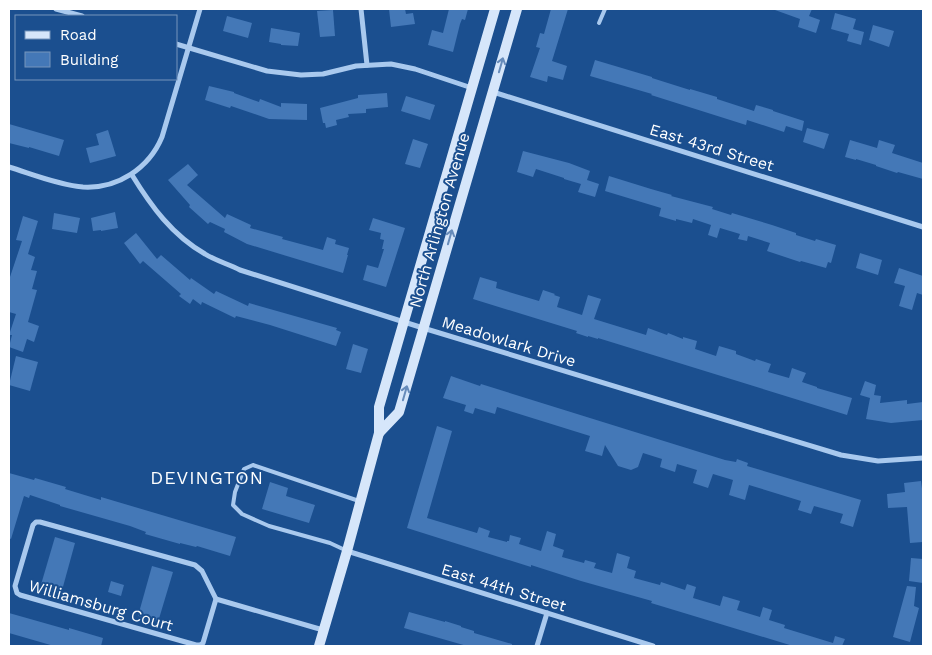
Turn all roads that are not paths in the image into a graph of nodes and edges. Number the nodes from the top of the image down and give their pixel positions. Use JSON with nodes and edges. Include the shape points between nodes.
{"nodes":[{"id":1,"x":56,"y":9,"type":"edge"},
{"id":2,"x":200,"y":9,"type":"edge"},
{"id":3,"x":361,"y":9,"type":"edge"},
{"id":4,"x":495,"y":9,"type":"edge"},
{"id":5,"x":517,"y":9,"type":"edge"},
{"id":6,"x":605,"y":9,"type":"edge"},
{"id":7,"x":78,"y":15,"type":"edge"},
{"id":8,"x":599,"y":23,"type":"dead end"},
{"id":9,"x":178,"y":45,"type":"edge"},
{"id":10,"x":188,"y":48,"type":"junction"},
{"id":11,"x":367,"y":65,"type":"junction"},
{"id":12,"x":472,"y":88,"type":"junction"},
{"id":13,"x":493,"y":92,"type":"junction"},
{"id":14,"x":9,"y":166,"type":"edge"},
{"id":15,"x":132,"y":174,"type":"junction"},
{"id":16,"x":923,"y":227,"type":"edge"},
{"id":17,"x":403,"y":321,"type":"junction"},
{"id":18,"x":423,"y":328,"type":"junction"},
{"id":19,"x":379,"y":433,"type":"junction"},
{"id":20,"x":923,"y":458,"type":"edge"},
{"id":21,"x":361,"y":501,"type":"junction"},
{"id":22,"x":347,"y":551,"type":"junction"},
{"id":23,"x":216,"y":599,"type":"junction"},
{"id":24,"x":547,"y":614,"type":"junction"},
{"id":25,"x":324,"y":630,"type":"junction"},
{"id":26,"x":319,"y":646,"type":"edge"},
{"id":27,"x":537,"y":646,"type":"edge"},
{"id":28,"x":653,"y":646,"type":"edge"}],
"edges":[{"from":1,"to":7,"type":"street"},
{"from":2,"to":10,"type":"street"},
{"from":3,"to":11,"type":"street"},
{"from":4,"to":12,"type":"main road","name":"North Arlington Avenue"},
{"from":13,"to":5,"type":"main road","name":"North Arlington Avenue","one_way":true},
{"from":6,"to":8,"type":"lane"},
{"from":9,"to":10,"type":"street"},
{"from":10,"to":11,"type":"street","via":[[295,75],[323,74]]},
{"from":10,"to":15,"type":"street","via":[[160,141],[148,160]]},
{"from":11,"to":12,"type":"street","via":[[391,64],[415,69]]},
{"from":12,"to":17,"type":"main road","name":"North Arlington Avenue"},
{"from":13,"to":16,"type":"street","name":"East 43rd Street"},
{"from":18,"to":13,"type":"main road","name":"North Arlington Avenue","one_way":true},
{"from":14,"to":15,"type":"street","via":[[84,187],[106,186]]},
{"from":15,"to":17,"type":"street","name":"Meadowlark Drive","via":[[173,230],[219,262]]},
{"from":17,"to":18,"type":"street","name":"Meadowlark Drive"},
{"from":17,"to":19,"type":"main road","name":"North Arlington Avenue","via":[[379,406]]},
{"from":19,"to":18,"type":"main road","name":"North Arlington Avenue","one_way":true,"via":[[399,412]]},
{"from":18,"to":20,"type":"street","name":"Meadowlark Drive","via":[[841,455],[878,461]]},
{"from":19,"to":21,"type":"main road","name":"North Arlington Avenue"},
{"from":21,"to":22,"type":"main road","name":"North Arlington Avenue"},
{"from":21,"to":22,"type":"lane","via":[[253,465],[244,469],[235,492],[233,505],[242,514]]},
{"from":22,"to":24,"type":"street","name":"East 44th Street"},
{"from":22,"to":25,"type":"main road","name":"North Arlington Avenue"},
{"from":23,"to":23,"type":"street","name":"Williamsburg Court","via":[[204,641],[196,645],[20,595],[15,586],[33,525],[40,522],[195,565],[202,571]]},
{"from":23,"to":25,"type":"street"},
{"from":24,"to":27,"type":"street"},
{"from":24,"to":28,"type":"street","name":"East 44th Street"},
{"from":25,"to":26,"type":"main road","name":"North Arlington Avenue"}]}
